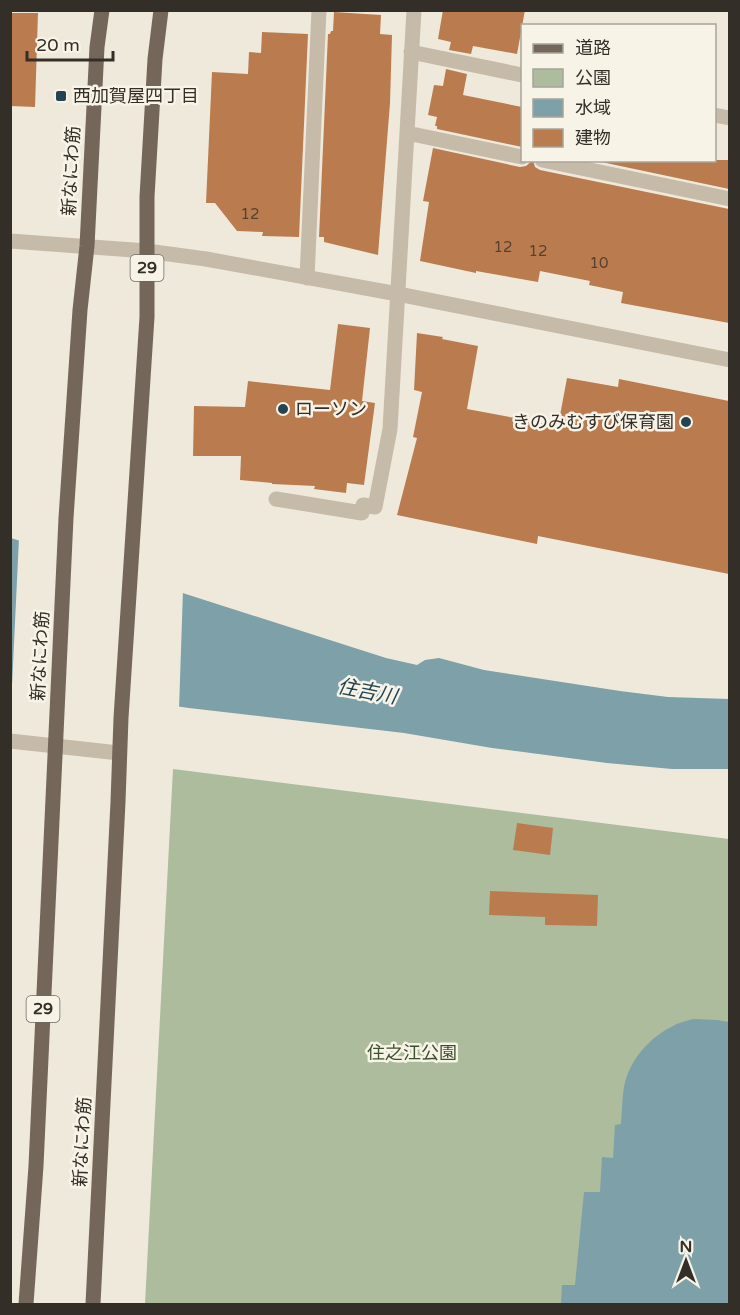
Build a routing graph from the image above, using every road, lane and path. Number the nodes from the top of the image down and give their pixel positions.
1 (102, 10) edge
2 (161, 10) edge
3 (319, 10) edge
4 (414, 10) edge
5 (411, 52) junction
6 (521, 75) edge
7 (407, 133) junction
8 (521, 156) edge
9 (552, 162) edge
10 (729, 199) edge
11 (10, 241) edge
12 (87, 246) junction
13 (147, 251) junction
14 (307, 278) junction
15 (398, 294) junction
16 (729, 360) edge
17 (276, 499) dead end
18 (10, 741) edge
19 (55, 746) junction
20 (119, 753) junction
21 (26, 1305) edge
22 (93, 1305) edge

1 - 12 main road, 新なにわ筋 / 29
2 - 13 main road, 新なにわ筋 / 29
3 - 14 street
4 - 5 street
5 - 6 street
5 - 7 street
7 - 8 street
7 - 15 street
9 - 10 street
11 - 12 street
12 - 13 street
12 - 19 main road, 新なにわ筋 / 29
13 - 14 street
13 - 20 main road, 新なにわ筋 / 29
14 - 15 street
15 - 16 street
15 - 17 street
18 - 19 street
19 - 20 street
19 - 21 main road, 新なにわ筋 / 29
20 - 22 main road, 新なにわ筋 / 29

